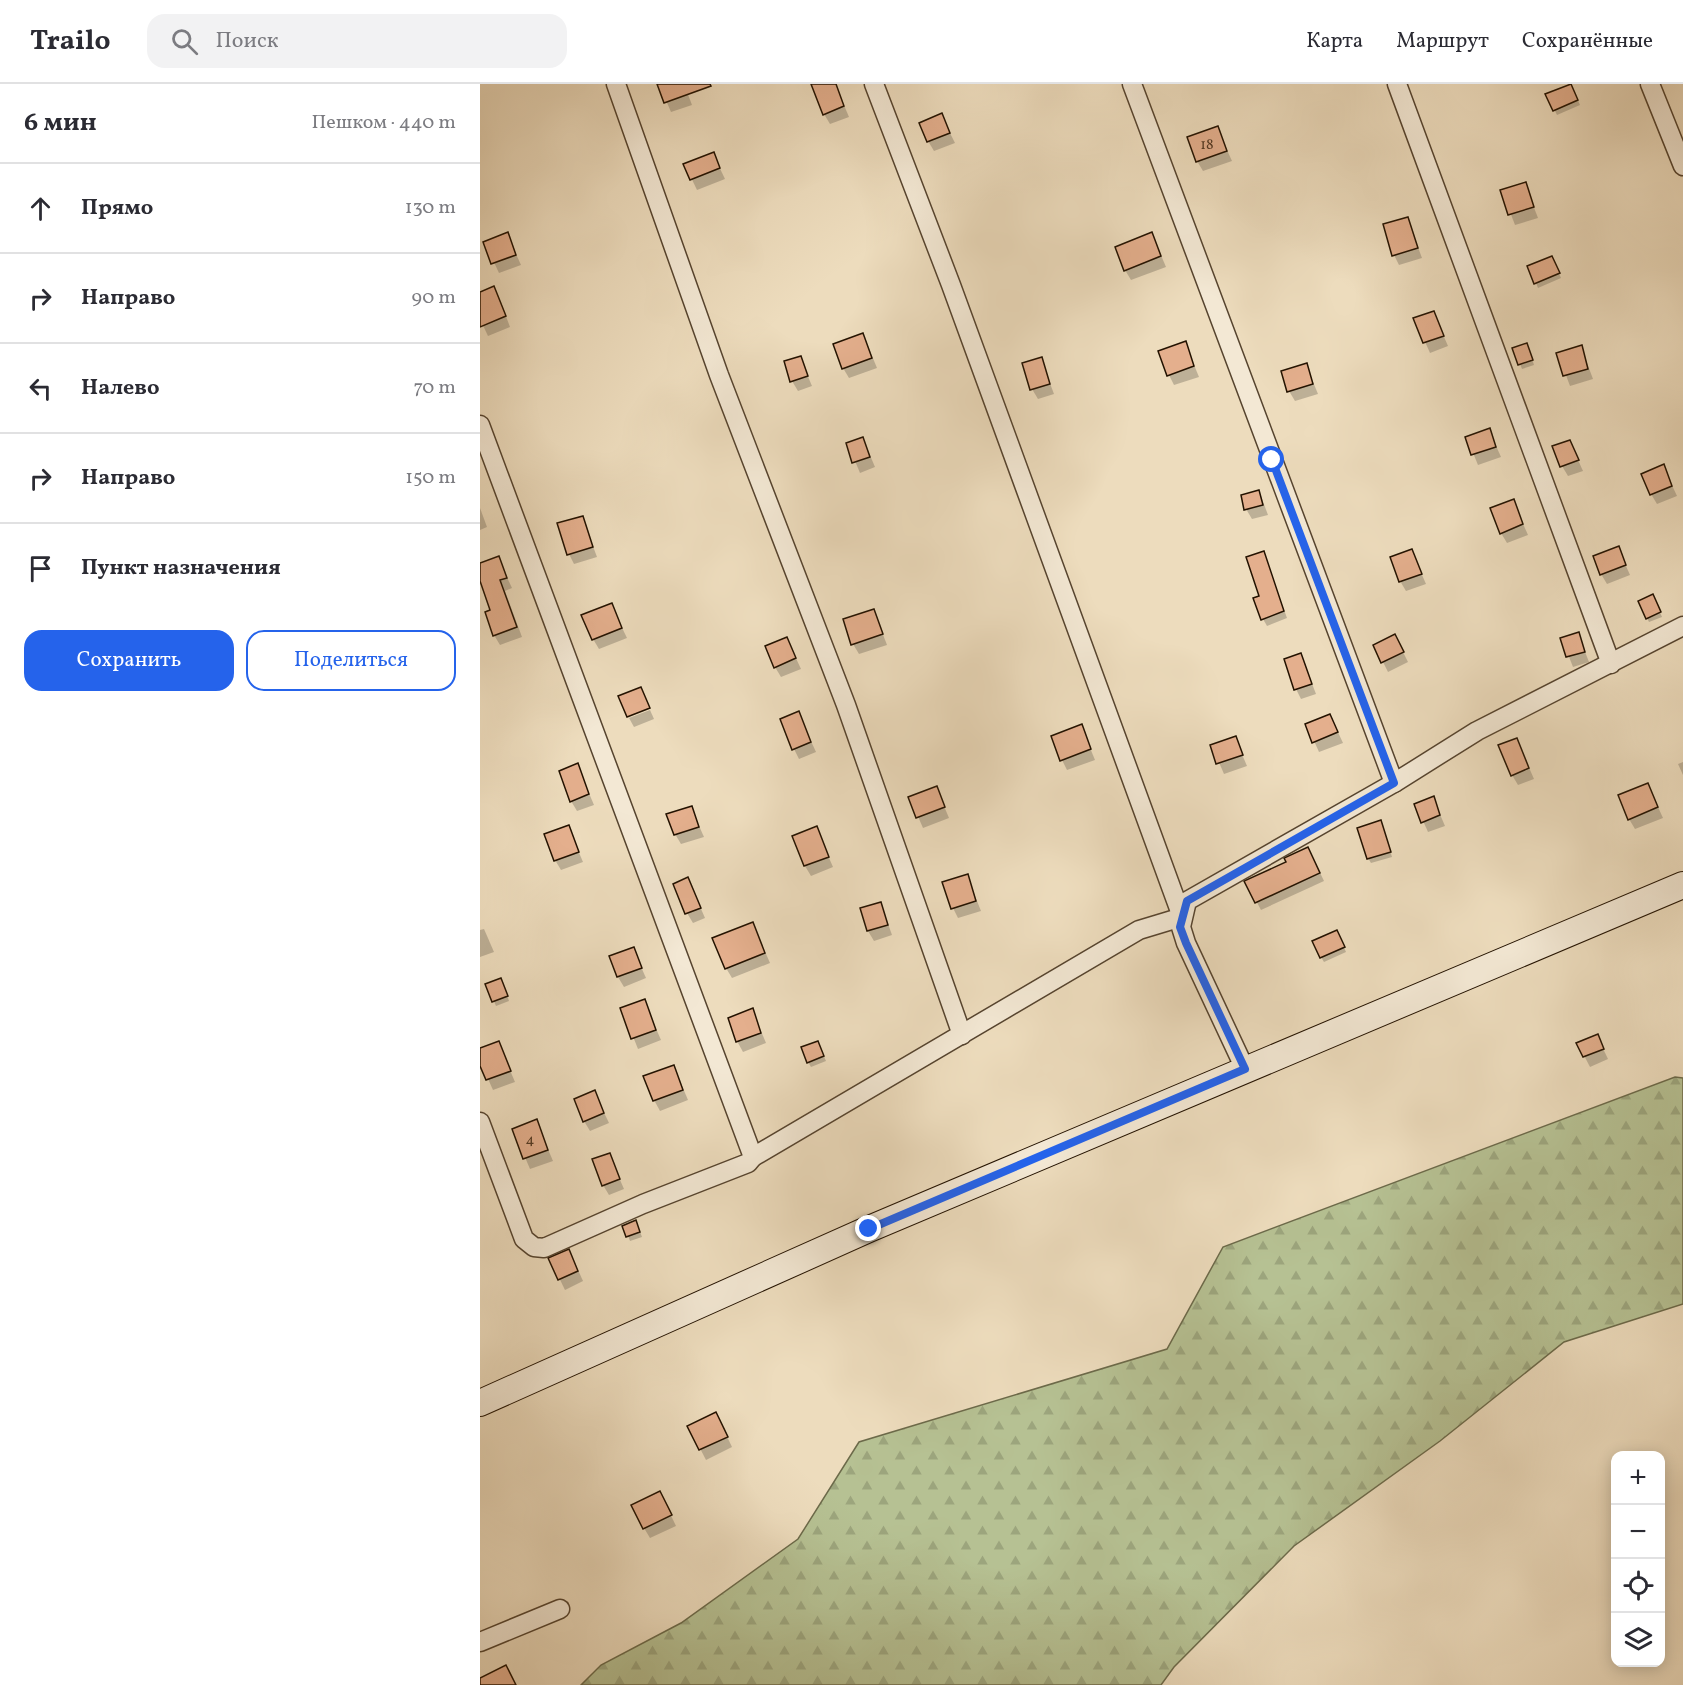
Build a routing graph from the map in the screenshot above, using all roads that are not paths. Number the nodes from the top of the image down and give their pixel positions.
1 (616, 84) edge
2 (874, 84) edge
3 (1132, 84) edge
4 (1397, 84) edge
5 (1650, 84) edge
6 (1683, 166) edge
7 (480, 425) edge
8 (1683, 626) edge
9 (1611, 664) junction
10 (1394, 783) junction
11 (1683, 885) edge
12 (1182, 917) junction
13 (962, 1035) junction
14 (1245, 1069) junction
15 (480, 1122) edge
16 (753, 1157) junction
17 (480, 1403) edge
18 (560, 1608) dead end
19 (480, 1642) edge

1 - 13 street
2 - 12 street
3 - 10 street
4 - 9 street
5 - 6 street
7 - 16 street
8 - 9 street
9 - 10 street
10 - 12 street
11 - 14 main road
12 - 13 street
12 - 14 street
13 - 16 street
14 - 17 main road
15 - 16 street
18 - 19 street

